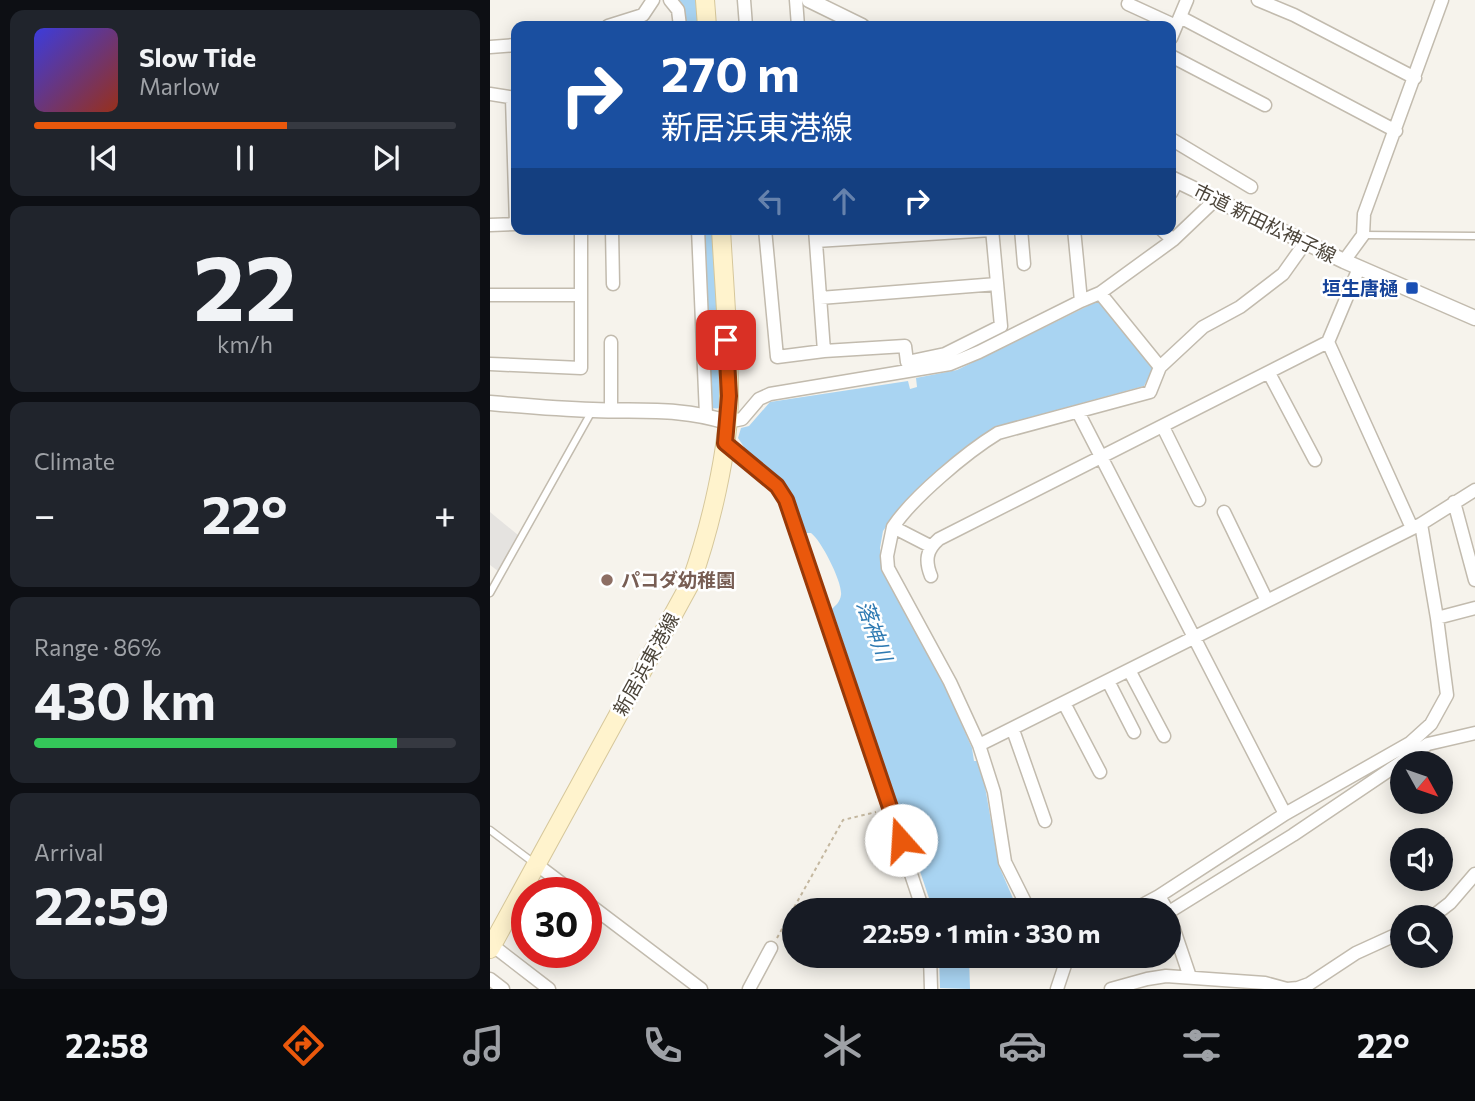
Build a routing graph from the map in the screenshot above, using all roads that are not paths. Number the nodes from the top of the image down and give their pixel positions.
1 (653, 0) edge
2 (670, 0) edge
3 (705, 0) edge
4 (744, 0) edge
5 (796, 0) edge
6 (809, 0) edge
7 (1187, 0) edge
8 (1258, 0) edge
9 (1442, 0) edge
10 (1128, 4) dead end
11 (623, 21) edge
12 (679, 21) edge
13 (707, 21) edge
14 (746, 21) edge
15 (798, 21) edge
16 (852, 21) edge
17 (1163, 21) edge
18 (1176, 27) edge
19 (511, 46) edge
20 (490, 47) edge
21 (1176, 60) edge
22 (1415, 78) junction
23 (490, 94) edge
24 (511, 98) edge
25 (1265, 105) dead end
26 (1396, 131) junction
27 (1176, 142) edge
28 (1176, 185) edge
29 (1251, 187) dead end
30 (1214, 201) junction
31 (511, 224) edge
32 (490, 225) edge
33 (581, 235) edge
34 (612, 235) edge
35 (698, 235) edge
36 (721, 235) edge
37 (766, 235) edge
38 (816, 235) edge
39 (992, 235) edge
40 (1022, 235) edge
41 (1075, 235) edge
42 (1168, 235) edge
43 (1363, 235) junction
44 (1475, 236) edge
45 (1173, 240) junction
46 (1305, 243) junction
47 (1344, 261) junction
48 (1024, 264) dead end
49 (1359, 268) junction
50 (612, 284) dead end
51 (997, 284) junction
52 (1100, 293) junction
53 (490, 295) edge
54 (581, 295) junction
55 (820, 298) junction
56 (1081, 301) junction
57 (1475, 318) edge
58 (611, 342) dead end
59 (1328, 342) junction
60 (824, 351) junction
61 (490, 364) edge
62 (1160, 367) junction
63 (1269, 373) junction
64 (490, 403) edge
65 (592, 410) junction
66 (611, 410) junction
67 (1078, 412) junction
68 (706, 415) junction
69 (727, 422) junction
70 (1163, 427) junction
71 (725, 443) junction
72 (1103, 458) junction
73 (1315, 460) dead end
74 (1475, 490) edge
75 (1199, 500) dead end
76 (1454, 502) junction
77 (1224, 512) dead end
78 (1417, 526) junction
79 (893, 527) junction
80 (930, 546) junction
81 (931, 576) dead end
82 (1475, 580) edge
83 (490, 593) edge
84 (1267, 600) junction
85 (1475, 608) edge
86 (1437, 618) junction
87 (1194, 637) junction
88 (1129, 670) junction
89 (1108, 681) junction
90 (1064, 703) junction
91 (1013, 730) junction
92 (1134, 732) dead end
93 (1475, 733) edge
94 (1164, 736) dead end
95 (979, 746) junction
96 (1100, 772) dead end
97 (1285, 814) junction
98 (1045, 821) dead end
99 (490, 830) edge
100 (536, 864) junction
101 (1475, 874) edge
102 (553, 877) edge
103 (1159, 896) joint
104 (919, 898) edge
105 (1023, 898) edge
106 (1155, 898) edge
107 (1181, 904) edge
108 (1447, 905) edge
109 (602, 914) edge
110 (1390, 937) edge
111 (491, 947) edge
112 (771, 948) road end
113 (1181, 950) edge
114 (930, 968) edge
115 (1064, 968) edge
116 (1190, 977) junction
117 (490, 979) edge
118 (503, 989) edge
119 (550, 989) edge
120 (701, 989) edge
121 (748, 989) edge
122 (931, 989) edge
123 (1055, 989) edge
124 (1111, 989) edge

1 - 11 street
2 - 12 street
3 - 13 main road
4 - 14 street
5 - 15 street
6 - 16 street
7 - 18 street
8 - 22 street
9 - 22 street
10 - 17 street
18 - 26 street
19 - 20 street
21 - 25 street
22 - 26 street
23 - 24 street
26 - 43 street
27 - 29 street
28 - 30 street, 市道 新田松神子線
30 - 45 street
30 - 46 street, 市道 新田松神子線
31 - 32 street
33 - 54 street
34 - 50 street
35 - 68 street
36 - 69 main road, 新居浜東港線
37 - 60 street
38 - 55 street
39 - 51 street
40 - 48 street
41 - 56 street
42 - 45 street
43 - 44 lane
43 - 47 street
45 - 52 street
46 - 47 street, 市道 新田松神子線
46 - 62 street
47 - 49 street, 市道 新田松神子線
49 - 57 street, 市道 新田松神子線
49 - 59 street
51 - 55 street
51 - 60 street
52 - 56 street
52 - 62 street
53 - 54 street
54 - 61 street
55 - 60 street
56 - 69 street
58 - 66 street
59 - 63 street
59 - 78 street
62 - 67 street
63 - 70 street
63 - 73 street
64 - 65 street
65 - 66 street
65 - 83 lane
66 - 68 street
67 - 72 street
67 - 79 street
68 - 69 street
69 - 71 main road, 新居浜東港線
70 - 72 street
70 - 75 street
71 - 100 main road, 新居浜東港線
71 - 104 street
72 - 80 street
72 - 87 street
74 - 76 street
76 - 78 street
76 - 82 street
77 - 84 street
78 - 84 street
78 - 86 street
79 - 80 street
79 - 95 street
80 - 81 street
84 - 87 street
85 - 86 street
86 - 97 street
87 - 88 street
87 - 97 street
88 - 89 street
88 - 94 street
89 - 90 street
89 - 92 street
90 - 91 street
90 - 96 street
91 - 95 street
91 - 98 street
93 - 107 street
95 - 105 street
97 - 103 street
99 - 100 lane
100 - 102 street
100 - 111 main road, 新居浜東港線
101 - 108 street
103 - 106 street
109 - 120 street
110 - 116 street
111 - 119 street
112 - 121 street
113 - 116 street
114 - 122 street
115 - 123 street
116 - 124 street
117 - 118 street

